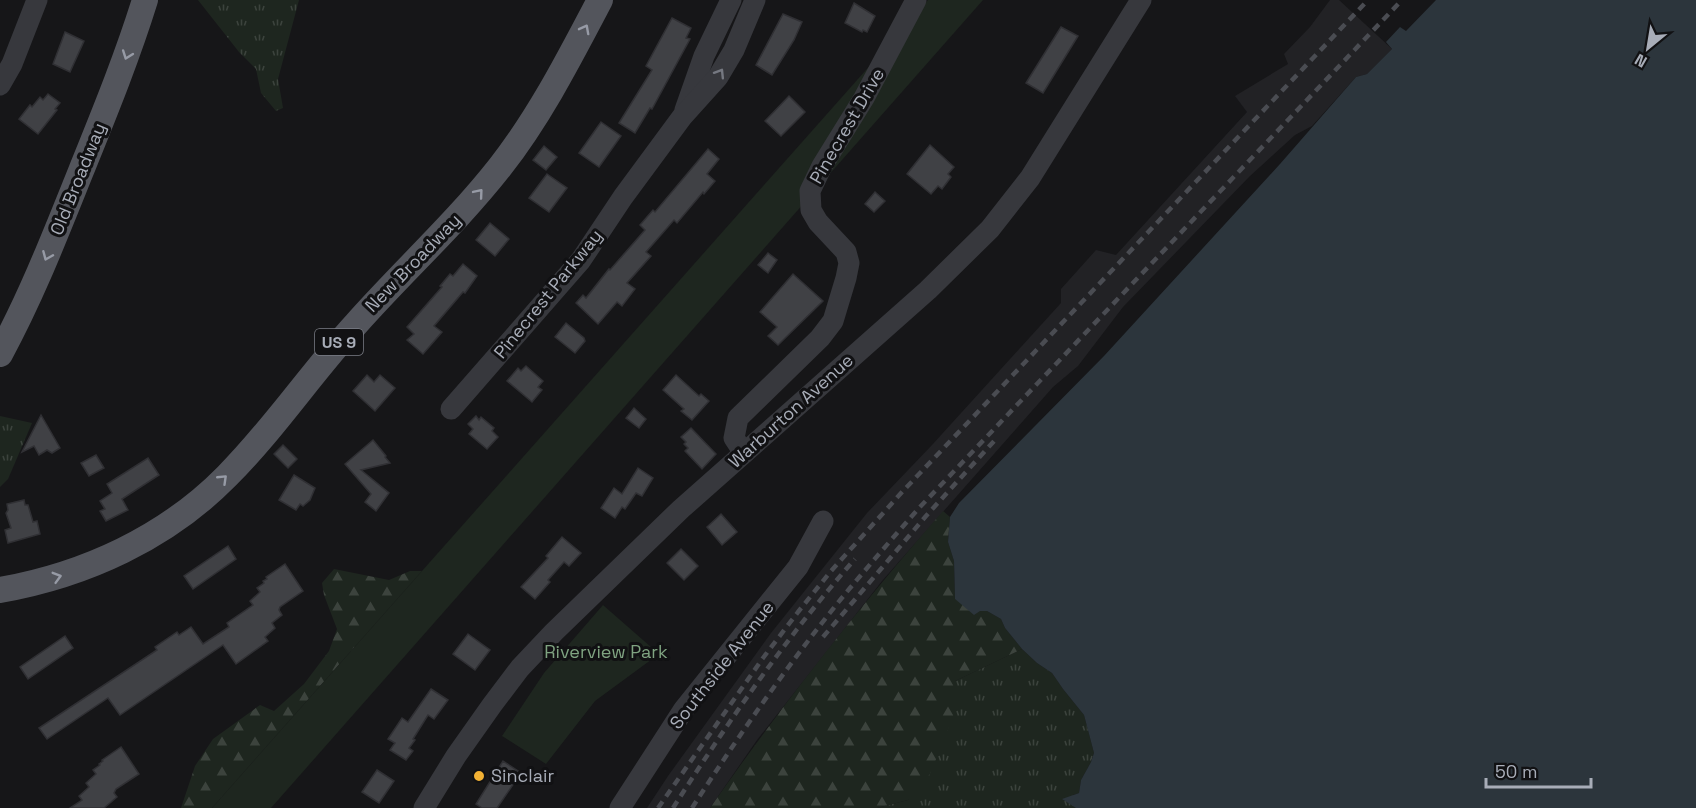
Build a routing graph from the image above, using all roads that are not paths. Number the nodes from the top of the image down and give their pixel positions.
1 (37, 0) edge
2 (145, 0) edge
3 (600, 0) edge
4 (731, 0) edge
5 (755, 0) edge
6 (916, 0) edge
7 (1141, 0) edge
8 (0, 85) edge
9 (682, 117) junction
10 (8, 319) edge
11 (0, 354) edge
12 (451, 409) dead end
13 (744, 453) junction
14 (823, 521) dead end
15 (0, 590) edge
16 (424, 808) edge
17 (620, 808) edge

1 - 8 street
2 -> 10 main road, Old Broadway
15 -> 3 main road, New Broadway / US 9
4 - 9 street, Pinecrest Parkway
9 -> 5 street, Pinecrest Parkway
6 - 13 street, Pinecrest Drive
7 - 13 street, Warburton Avenue
9 - 12 street, Pinecrest Parkway
10 - 11 main road, Old Broadway
13 - 16 street, Warburton Avenue
14 - 17 street, Southside Avenue

